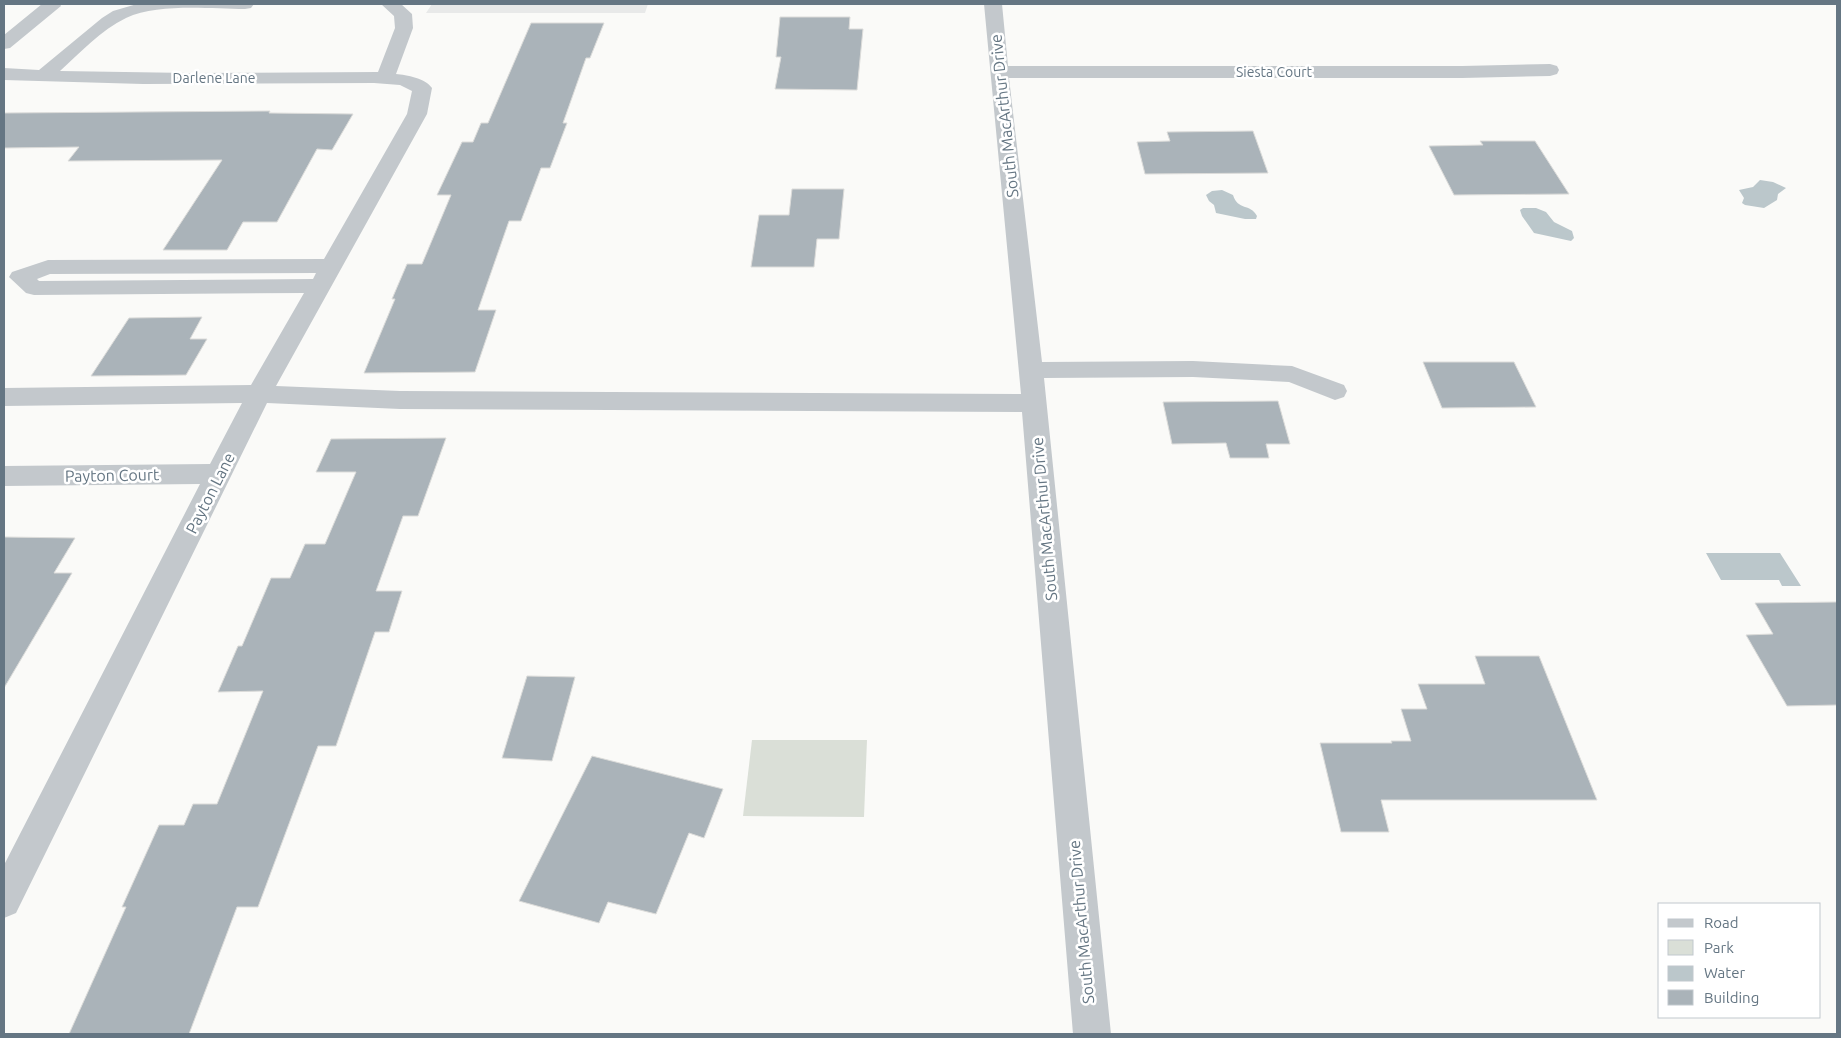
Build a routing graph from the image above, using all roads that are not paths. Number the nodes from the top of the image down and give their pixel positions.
1 (51, 4) edge
2 (245, 4) edge
3 (390, 4) edge
4 (993, 4) edge
5 (4, 44) edge
6 (1550, 70) dead end
7 (998, 72) junction
8 (4, 74) edge
9 (44, 76) junction
10 (385, 78) junction
11 (422, 88) joint
12 (326, 276) junction
13 (1031, 370) junction
14 (1335, 391) dead end
15 (259, 394) junction
16 (4, 397) edge
17 (1034, 403) junction
18 (220, 474) junction
19 (4, 476) edge
20 (4, 901) edge
21 (1092, 1034) edge

1 - 5 street
2 - 9 street
3 - 10 street
4 - 7 street, South MacArthur Drive
6 - 7 street, Siesta Court
7 - 13 street, South MacArthur Drive
8 - 9 street, Darlene Lane
9 - 10 street, Darlene Lane
10 - 11 street, Darlene Lane
11 - 12 street, Payton Lane
12 - 12 street
12 - 15 street, Payton Lane
13 - 14 street
13 - 17 street, South MacArthur Drive
15 - 16 street
15 - 17 street
15 - 18 street, Payton Lane
17 - 21 street, South MacArthur Drive
18 - 19 street, Payton Court
18 - 20 street, Payton Lane

